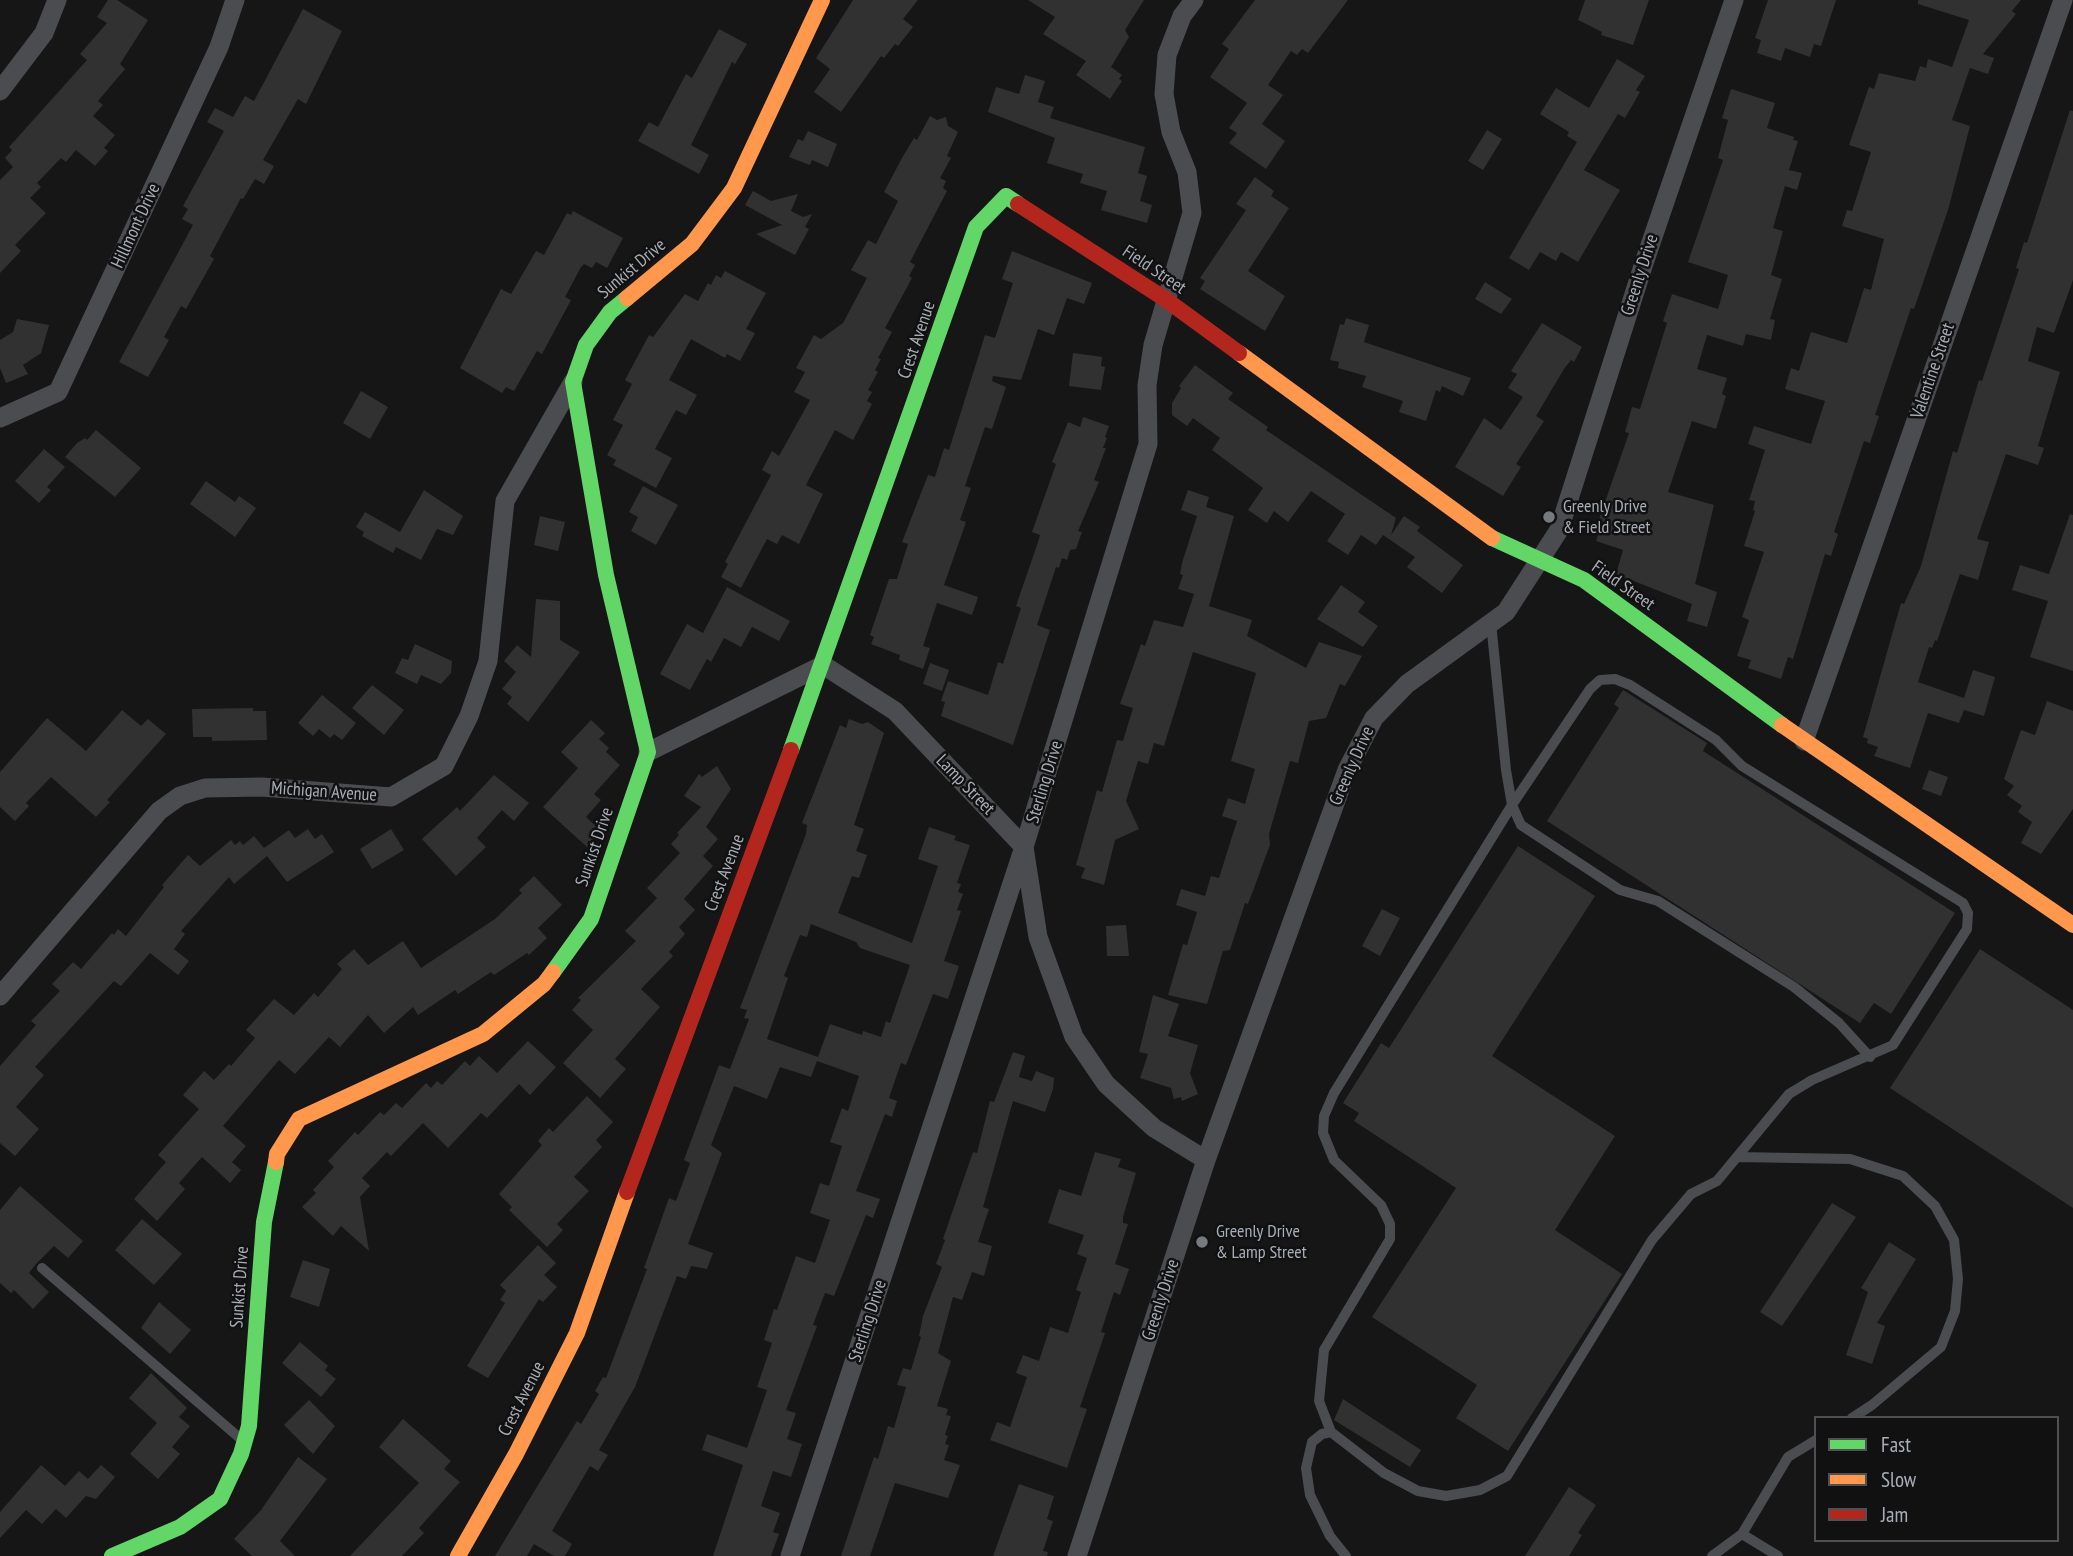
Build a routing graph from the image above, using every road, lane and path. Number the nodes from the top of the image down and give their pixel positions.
1 (57, 0) edge
2 (235, 0) edge
3 (822, 0) edge
4 (1194, 0) edge
5 (1734, 0) edge
6 (2063, 0) edge
7 (0, 90) edge
8 (1006, 196) joint
9 (1165, 299) junction
10 (573, 382) junction
11 (0, 418) edge
12 (1542, 561) junction
13 (1491, 622) junction
14 (823, 665) junction
15 (1804, 741) junction
16 (648, 752) junction
17 (1511, 805) junction
18 (1024, 847) junction
19 (2073, 925) edge
20 (0, 996) edge
21 (1870, 1057) junction
22 (1738, 1157) junction
23 (1206, 1160) junction
24 (42, 1268) dead end
25 (1855, 1416) edge
26 (1331, 1432) junction
27 (1814, 1441) edge
28 (244, 1443) junction
29 (1742, 1534) junction
30 (112, 1556) edge
31 (458, 1556) edge
32 (790, 1556) edge
33 (1077, 1556) edge
34 (1346, 1556) edge
35 (1712, 1556) edge
36 (1778, 1556) edge

1 - 7 street
2 - 11 street, Hillmont Drive
3 - 10 street, Sunkist Drive
4 - 9 street, Sterling Drive
5 - 12 street, Greenly Drive
6 - 15 street, Valentine Street
8 - 9 street, Field Street
8 - 14 street, Crest Avenue
9 - 12 street, Field Street
9 - 18 street, Sterling Drive
10 - 16 street, Sunkist Drive
10 - 20 street, Michigan Avenue
12 - 13 street, Greenly Drive
12 - 15 street, Field Street
13 - 17 lane
13 - 23 street, Greenly Drive
14 - 16 street
14 - 18 street, Lamp Street
14 - 31 street, Crest Avenue
15 - 19 street, Field Street
16 - 28 street, Sunkist Drive
17 - 21 lane
17 - 21 lane
17 - 26 lane
18 - 23 street
18 - 32 street, Sterling Drive
21 - 22 lane
22 - 25 lane
22 - 26 lane
23 - 33 street, Greenly Drive
24 - 28 lane
26 - 34 lane
27 - 29 lane
28 - 30 street, Sunkist Drive
29 - 35 lane
29 - 36 lane

